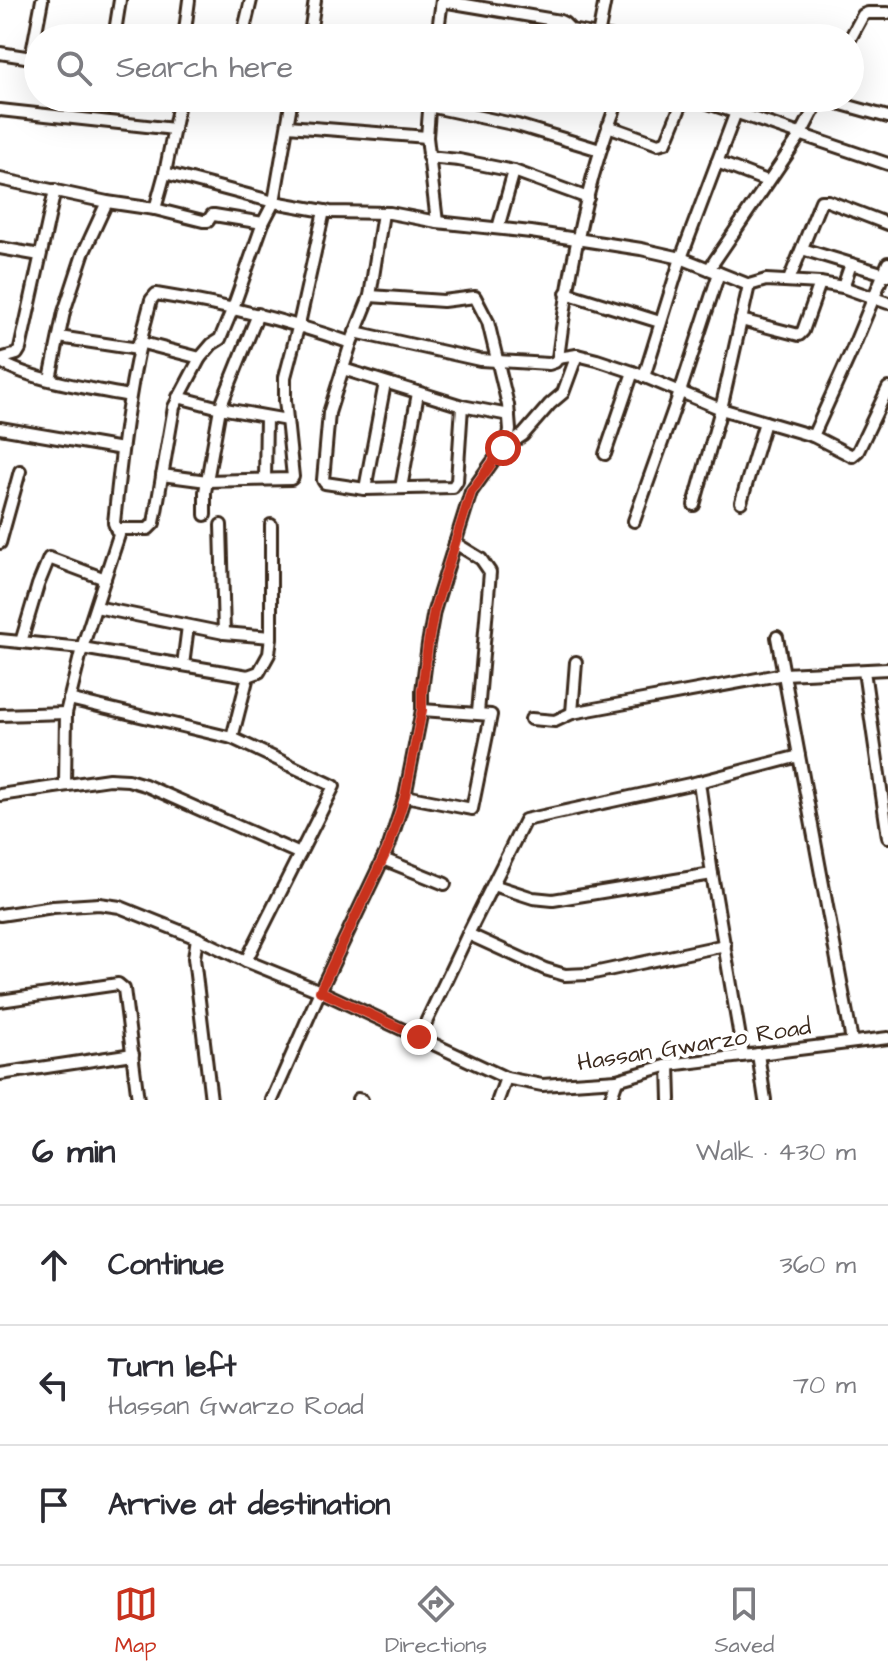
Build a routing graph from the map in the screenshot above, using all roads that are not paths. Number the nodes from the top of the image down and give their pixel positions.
1 (42, 0) edge
2 (120, 0) edge
3 (189, 0) edge
4 (251, 0) edge
5 (315, 0) edge
6 (442, 0) edge
7 (605, 0) edge
8 (888, 13) edge
9 (39, 24) edge
10 (116, 24) edge
11 (186, 24) edge
12 (245, 24) edge
13 (311, 24) edge
14 (439, 24) edge
15 (565, 24) edge
16 (600, 24) edge
17 (858, 24) edge
18 (0, 53) edge
19 (24, 56) edge
20 (0, 110) edge
21 (864, 110) edge
22 (177, 112) edge
23 (290, 112) edge
24 (428, 112) edge
25 (467, 112) edge
26 (614, 112) edge
27 (678, 112) edge
28 (736, 112) edge
29 (813, 112) edge
30 (739, 113) junction
31 (888, 117) edge
32 (288, 126) junction
33 (608, 126) junction
34 (174, 129) junction
35 (801, 134) junction
36 (427, 137) junction
37 (600, 150) junction
38 (428, 157) junction
39 (717, 162) junction
40 (888, 164) edge
41 (514, 171) junction
42 (165, 173) junction
43 (0, 179) edge
44 (767, 181) junction
45 (55, 190) junction
46 (588, 198) junction
47 (107, 202) junction
48 (274, 202) junction
49 (155, 209) junction
50 (324, 211) junction
51 (383, 213) junction
52 (437, 222) junction
53 (263, 223) junction
54 (888, 224) edge
55 (498, 228) junction
56 (578, 239) junction
57 (0, 248) edge
58 (802, 249) junction
59 (40, 255) junction
60 (681, 258) junction
61 (888, 263) edge
62 (851, 264) junction
63 (714, 271) junction
64 (886, 275) edge
65 (789, 280) junction
66 (820, 283) junction
67 (749, 285) junction
68 (843, 287) junction
69 (566, 293) junction
70 (370, 296) junction
71 (873, 299) junction
72 (888, 303) edge
73 (233, 308) junction
74 (258, 314) junction
75 (741, 320) junction
76 (660, 322) junction
77 (299, 324) junction
78 (59, 337) junction
79 (353, 338) junction
80 (138, 345) junction
81 (577, 355) junction
82 (200, 358) junction
83 (558, 358) junction
84 (0, 360) edge
85 (497, 362) junction
86 (343, 369) junction
87 (633, 372) junction
88 (644, 377) junction
89 (50, 379) junction
90 (385, 383) junction
91 (888, 388) edge
92 (680, 392) junction
93 (418, 393) junction
94 (129, 396) junction
95 (178, 397) junction
96 (462, 406) junction
97 (220, 408) junction
98 (721, 409) junction
99 (509, 415) junction
100 (266, 417) junction
101 (287, 420) junction
102 (765, 422) junction
103 (0, 428) edge
104 (813, 436) junction
105 (508, 440) junction
106 (122, 449) junction
107 (605, 454) dead end
108 (20, 471) dead end
109 (162, 475) junction
110 (265, 479) junction
111 (207, 481) junction
112 (401, 488) junction
113 (365, 489) junction
114 (741, 502) dead end
115 (694, 505) dead end
116 (205, 515) dead end
117 (634, 521) dead end
118 (221, 525) dead end
119 (271, 525) dead end
120 (117, 532) junction
121 (0, 543) edge
122 (455, 543) junction
123 (105, 579) junction
124 (96, 607) junction
125 (188, 626) junction
126 (224, 633) junction
127 (271, 637) junction
128 (777, 637) dead end
129 (0, 640) edge
130 (21, 642) junction
131 (82, 648) junction
132 (576, 662) dead end
133 (183, 665) junction
134 (888, 669) edge
135 (864, 671) junction
136 (784, 674) junction
137 (248, 676) junction
138 (69, 699) junction
139 (422, 710) junction
140 (66, 713) junction
141 (478, 713) junction
142 (572, 713) junction
143 (0, 715) edge
144 (531, 719) dead end
145 (232, 738) junction
146 (799, 756) junction
147 (699, 782) junction
148 (65, 785) junction
149 (0, 795) edge
150 (405, 796) junction
151 (888, 837) edge
152 (300, 854) junction
153 (383, 859) junction
154 (712, 874) junction
155 (445, 884) dead end
156 (493, 885) junction
157 (0, 915) edge
158 (468, 934) junction
159 (197, 938) junction
160 (725, 945) junction
161 (246, 961) junction
162 (320, 991) junction
163 (0, 1001) edge
164 (419, 1037) junction
165 (888, 1038) edge
166 (852, 1041) junction
167 (133, 1054) junction
168 (758, 1054) junction
169 (743, 1055) junction
170 (669, 1065) junction
171 (0, 1074) edge
172 (506, 1078) junction
173 (617, 1080) junction
174 (138, 1100) edge
175 (211, 1100) edge
176 (272, 1100) edge
177 (498, 1100) edge
178 (610, 1100) edge
179 (670, 1100) edge
180 (765, 1100) edge

1 - 9 street
2 - 10 street
3 - 11 street
4 - 12 street
5 - 13 street
6 - 14 street
6 - 15 street
7 - 16 street
8 - 17 street
18 - 19 street
20 - 34 street
21 - 31 street
22 - 34 street
23 - 32 street
24 - 36 street
25 - 37 street
26 - 33 street
27 - 33 street
28 - 30 street
29 - 35 street
30 - 35 street
30 - 39 street
32 - 36 street
32 - 48 street
33 - 37 street
34 - 42 street
35 - 40 street
35 - 44 street
36 - 38 street
37 - 46 street
38 - 41 street
38 - 52 street
39 - 44 street
39 - 60 street
41 - 46 street
41 - 55 street
42 - 48 street
42 - 49 street
43 - 45 street
44 - 63 street
45 - 47 street
45 - 59 street
46 - 56 street
47 - 49 street
47 - 78 street
48 - 50 street
48 - 53 street
49 - 53 street
50 - 51 street
50 - 77 street
51 - 52 street
51 - 70 street
52 - 55 street
53 - 73 street
54 - 58 street
55 - 56 street
56 - 60 street
56 - 69 street
57 - 59 street
58 - 62 street
58 - 65 street
59 - 84 street
60 - 63 street
60 - 76 street
61 - 64 street
62 - 64 street
62 - 68 street
63 - 67 street
63 - 92 street
64 - 71 street
65 - 66 street
65 - 67 street
66 - 68 street
66 - 75 street
67 - 75 street
68 - 71 street
69 - 76 street
69 - 83 street
70 - 79 street
70 - 85 street
71 - 72 street
71 - 104 street
73 - 74 street
73 - 80 street
73 - 82 street
74 - 77 street
74 - 97 street
75 - 98 street
76 - 88 street
77 - 79 street
77 - 101 street
78 - 80 street
78 - 89 street
79 - 85 street
79 - 86 street
80 - 82 street
80 - 94 street
81 - 83 street
81 - 87 street
81 - 105 street
82 - 95 street
83 - 85 street
84 - 89 street
85 - 99 street
86 - 90 street
86 - 113 street
87 - 88 street
87 - 107 street
88 - 92 street
89 - 94 street
90 - 93 street
90 - 113 street
91 - 104 street
92 - 98 street
92 - 117 street
93 - 96 street
93 - 112 street
94 - 106 street
95 - 97 street
95 - 109 street
96 - 99 street
96 - 112 street
97 - 100 street
97 - 111 street
98 - 102 street
98 - 115 street
99 - 105 street
100 - 101 street
100 - 110 street
101 - 110 street
102 - 104 street
102 - 114 street
103 - 106 street
105 - 122 street
106 - 120 street
108 - 121 street
109 - 111 street
109 - 120 street
110 - 111 street
111 - 116 street
112 - 113 street
118 - 126 street
119 - 127 street
120 - 123 street
122 - 139 street
122 - 141 street
123 - 124 street
123 - 130 street
124 - 125 street
124 - 131 street
125 - 126 street
125 - 133 street
126 - 127 street
127 - 137 street
128 - 136 street
129 - 130 street
130 - 131 street
131 - 133 street
131 - 138 street
132 - 142 street
133 - 137 street
134 - 135 street
135 - 136 street
135 - 151 street
136 - 142 street
136 - 146 street
137 - 145 street
138 - 140 street
138 - 145 street
139 - 141 street
139 - 150 street
140 - 143 street
140 - 148 street
141 - 150 street
142 - 144 street
145 - 152 street
146 - 147 street
146 - 166 street
147 - 154 street
147 - 156 street
148 - 149 street
148 - 152 street
150 - 153 street
152 - 161 street
153 - 155 street
153 - 162 street
154 - 156 street
154 - 160 street
156 - 158 street
157 - 159 street, Hassan Gwarzo Road
158 - 160 street
158 - 164 street
159 - 161 street, Hassan Gwarzo Road
159 - 175 street
160 - 169 street
161 - 162 street, Hassan Gwarzo Road
162 - 164 street, Hassan Gwarzo Road
162 - 176 street
163 - 167 street
164 - 172 street, Hassan Gwarzo Road
165 - 166 street, Hassan Gwarzo Road
166 - 168 street, Hassan Gwarzo Road
167 - 171 street
167 - 174 street
168 - 169 street, Hassan Gwarzo Road
168 - 180 street
169 - 170 street, Hassan Gwarzo Road
170 - 173 street, Hassan Gwarzo Road
170 - 179 street
172 - 173 street, Hassan Gwarzo Road
172 - 177 street
173 - 178 street

